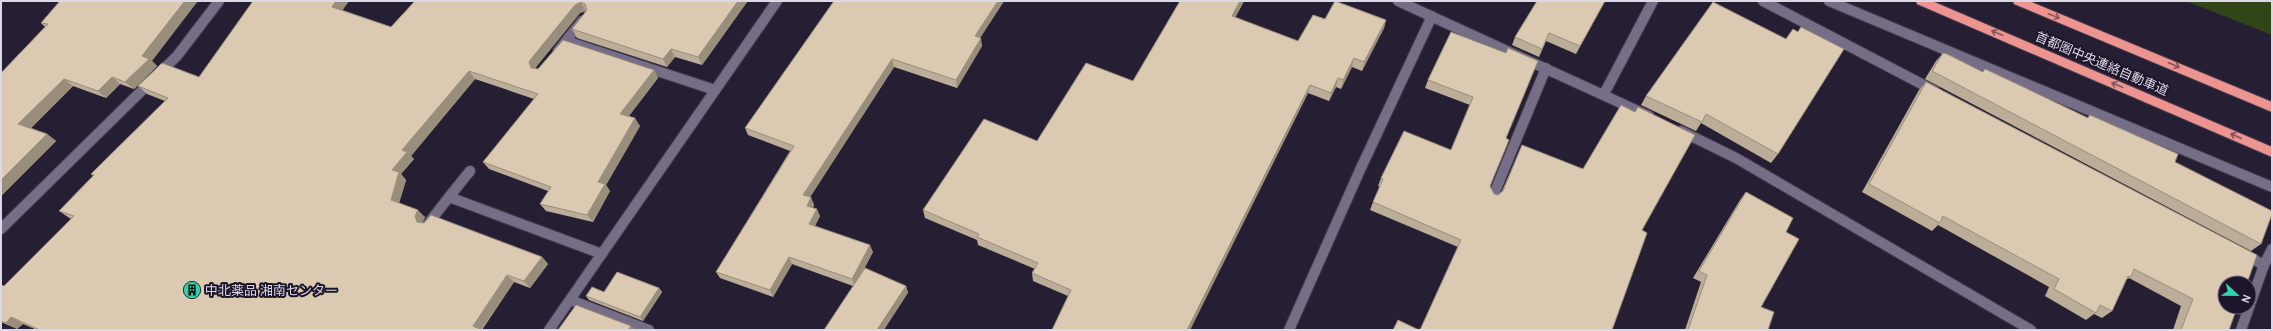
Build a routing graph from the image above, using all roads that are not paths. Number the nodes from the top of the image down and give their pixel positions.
1 (219, 1) edge
2 (777, 1) edge
3 (1398, 1) edge
4 (1653, 1) edge
5 (1762, 1) edge
6 (1829, 1) edge
7 (1922, 1) edge
8 (2018, 1) edge
9 (1432, 16) junction
10 (585, 17) edge
11 (566, 41) junction
12 (551, 59) edge
13 (1546, 68) junction
14 (715, 90) junction
15 (1604, 94) junction
16 (1944, 96) edge
17 (2272, 107) edge
18 (1660, 121) edge
19 (1674, 128) edge
20 (2272, 152) edge
21 (470, 171) dead end
22 (2272, 187) edge
23 (1494, 196) edge
24 (449, 197) junction
25 (428, 224) edge
26 (1, 230) edge
27 (2272, 249) edge
28 (2236, 250) edge
29 (602, 254) junction
30 (2264, 265) junction
31 (570, 300) junction
32 (549, 330) edge
33 (649, 330) edge
34 (1289, 330) edge
35 (2031, 330) edge
36 (2241, 330) edge

1 - 26 street
2 - 14 street
3 - 9 street
4 - 15 street
5 - 16 street
6 - 22 street
20 -> 7 highway, 首都圏中央連絡自動車道
8 -> 17 highway, 首都圏中央連絡自動車道
9 - 13 street
9 - 34 street
10 - 11 street
11 - 12 street
11 - 14 street
13 - 15 street
13 - 23 street
14 - 29 street
15 - 18 street
19 - 35 street
21 - 24 street
24 - 25 street
24 - 29 street
27 - 30 street
28 - 30 street
29 - 31 street
30 - 36 street
31 - 32 street
31 - 33 street

